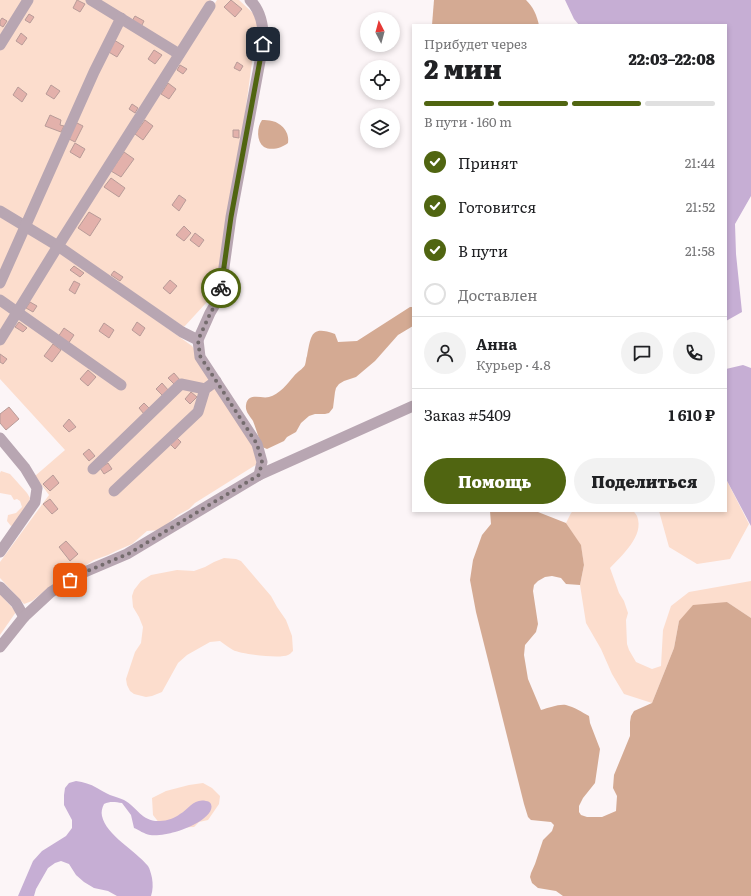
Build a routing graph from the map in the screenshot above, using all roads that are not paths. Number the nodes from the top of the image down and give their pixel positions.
1 (28, 0) edge
2 (91, 0) edge
3 (250, 0) edge
4 (210, 6) dead end
5 (121, 18) junction
6 (0, 45) edge
7 (179, 54) junction
8 (0, 211) edge
9 (26, 226) junction
10 (58, 246) junction
11 (0, 283) edge
12 (0, 300) edge
13 (17, 312) junction
14 (0, 340) edge
15 (198, 340) junction
16 (216, 381) junction
17 (121, 385) dead end
18 (205, 389) junction
19 (412, 406) edge
20 (0, 438) edge
21 (93, 469) dead end
22 (259, 475) junction
23 (114, 490) dead end
24 (0, 552) edge
25 (0, 587) edge
26 (24, 617) junction
27 (0, 647) edge

1 - 6 street
2 - 5 street
3 - 15 street
4 - 7 street
5 - 7 street
5 - 9 street
7 - 10 street
8 - 9 street
9 - 10 street
9 - 11 street
10 - 13 street
10 - 15 street
12 - 13 street
13 - 14 street
13 - 17 street
15 - 16 street
16 - 18 street
16 - 22 street
18 - 21 street
18 - 23 street
19 - 22 street
20 - 24 street
22 - 26 street
25 - 26 street
26 - 27 street

